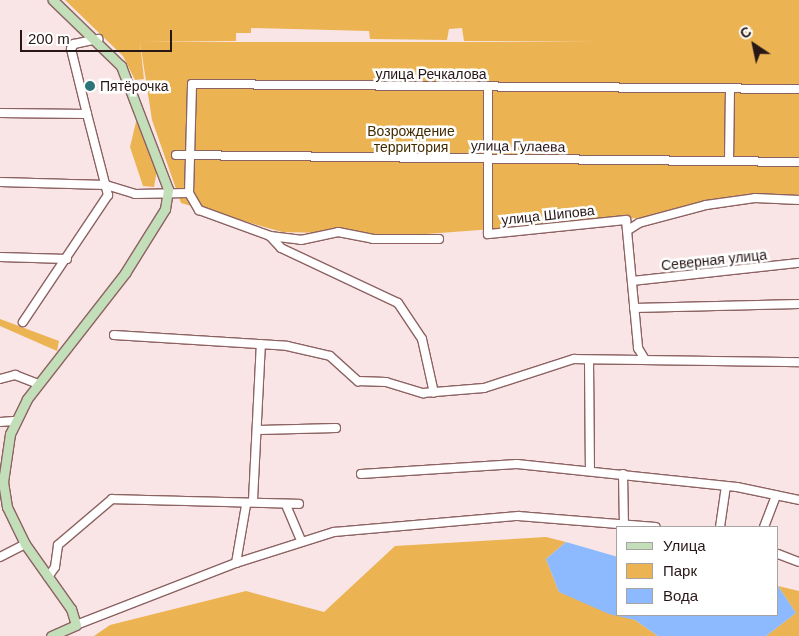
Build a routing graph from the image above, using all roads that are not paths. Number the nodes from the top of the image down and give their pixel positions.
1 (52, 0) edge
2 (98, 39) junction
3 (488, 86) junction
4 (730, 88) junction
5 (799, 90) edge
6 (0, 113) edge
7 (87, 114) junction
8 (176, 155) dead end
9 (192, 155) junction
10 (487, 158) junction
11 (729, 161) junction
12 (799, 162) edge
13 (0, 182) edge
14 (106, 185) junction
15 (168, 193) junction
16 (189, 193) junction
17 (799, 200) edge
18 (628, 230) junction
19 (270, 236) junction
20 (439, 239) dead end
21 (0, 256) edge
22 (67, 259) junction
23 (799, 263) edge
24 (632, 281) junction
25 (799, 304) edge
26 (634, 308) junction
27 (23, 322) dead end
28 (114, 335) dead end
29 (261, 344) junction
30 (644, 358) junction
31 (589, 360) junction
32 (799, 362) edge
33 (0, 379) edge
34 (38, 384) junction
35 (434, 393) junction
36 (14, 421) junction
37 (0, 422) edge
38 (336, 428) dead end
39 (259, 430) junction
40 (590, 471) junction
41 (361, 474) dead end
42 (622, 474) junction
43 (726, 486) junction
44 (776, 495) junction
45 (2, 500) edge
46 (253, 500) junction
47 (799, 500) edge
48 (286, 504) junction
49 (300, 504) dead end
50 (246, 505) junction
51 (624, 524) junction
52 (645, 526) edge
53 (720, 526) edge
54 (764, 526) edge
55 (301, 541) junction
56 (25, 544) junction
57 (779, 554) edge
58 (0, 557) edge
59 (799, 562) edge
60 (236, 563) junction
61 (48, 576) junction
62 (76, 625) junction
63 (51, 636) edge

1 - 2 main road
2 - 7 street
2 - 15 main road
3 - 4 street, улица Речкалова
3 - 9 street, улица Речкалова
3 - 10 street, улица Шипова
4 - 5 street, улица Речкалова
4 - 11 street
6 - 7 street
7 - 14 street
8 - 9 street, улица Гулаева
9 - 10 street, улица Гулаева
9 - 16 street, улица Речкалова
10 - 11 street, улица Гулаева
10 - 18 street, улица Шипова
11 - 12 street, улица Гулаева
13 - 14 street
14 - 15 street
14 - 22 street
15 - 16 street
15 - 34 main road
16 - 19 street
17 - 18 street
18 - 24 street
19 - 20 street
19 - 35 street
21 - 22 street
22 - 27 street
23 - 24 street, Северная улица
24 - 26 street
25 - 26 street
26 - 30 street
28 - 29 street
29 - 35 street
29 - 39 street
30 - 31 street
30 - 32 street
31 - 35 street
31 - 40 street
33 - 34 street
34 - 36 main road
36 - 37 street
36 - 45 main road
38 - 39 street
39 - 46 street
40 - 41 street
40 - 42 street
42 - 43 street
42 - 51 street
43 - 44 street
43 - 53 street
44 - 47 street
44 - 54 street
45 - 56 main road
46 - 48 street
46 - 50 street
48 - 49 street
48 - 55 street
50 - 60 street
50 - 61 street
51 - 52 street
51 - 55 street
55 - 60 street
56 - 58 street
56 - 61 main road
57 - 59 street
60 - 62 street
61 - 62 main road
62 - 63 main road

